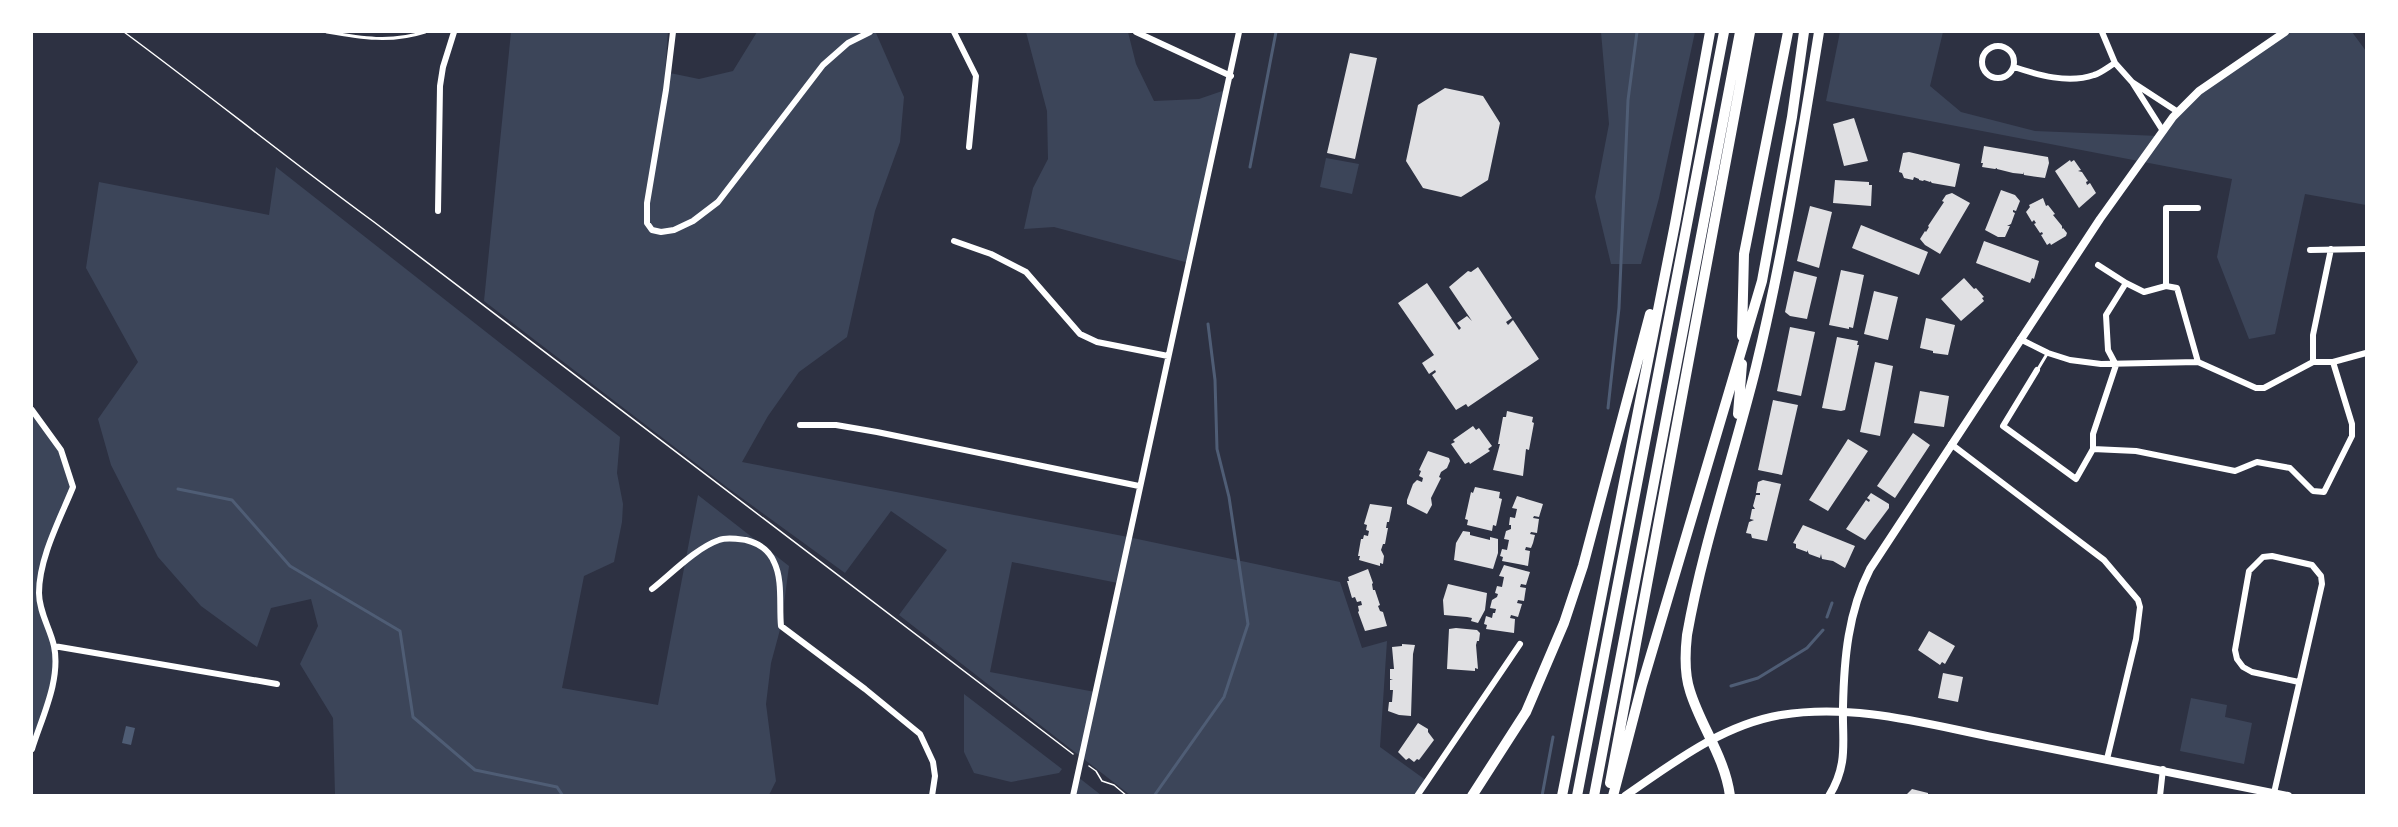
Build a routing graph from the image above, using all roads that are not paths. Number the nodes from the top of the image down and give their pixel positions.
1 (327, 32) edge
2 (425, 32) edge
3 (454, 32) edge
4 (673, 32) edge
5 (870, 32) edge
6 (954, 32) edge
7 (1136, 32) edge
8 (1239, 32) edge
9 (1710, 32) edge
10 (1724, 32) edge
11 (1740, 32) edge
12 (1750, 32) edge
13 (1788, 32) edge
14 (1804, 32) edge
15 (1819, 32) edge
16 (2102, 32) edge
17 (2285, 32) edge
18 (2115, 63) junction
19 (2014, 67) junction
20 (1231, 75) junction
21 (2132, 82) junction
22 (2178, 112) junction
23 (2163, 131) junction
24 (969, 147) dead end
25 (2198, 208) dead end
26 (438, 212) dead end
27 (1675, 224) junction
28 (954, 241) dead end
29 (2331, 249) junction
30 (2367, 249) edge
31 (2310, 250) dead end
32 (2098, 265) dead end
33 (2126, 283) junction
34 (2166, 286) junction
35 (2020, 339) junction
36 (2048, 353) junction
37 (2367, 353) edge
38 (1168, 356) junction
39 (2198, 362) junction
40 (2313, 362) junction
41 (2333, 362) junction
42 (2116, 365) junction
43 (2037, 370) joint
44 (32, 410) edge
45 (800, 425) dead end
46 (1951, 444) junction
47 (1733, 447) junction
48 (2093, 449) junction
49 (1139, 486) junction
50 (652, 589) dead end
51 (1520, 644) dead end
52 (54, 646) junction
53 (2300, 682) junction
54 (277, 684) dead end
55 (1843, 710) junction
56 (1712, 739) junction
57 (32, 749) edge
58 (2107, 759) junction
59 (2163, 769) junction
60 (2274, 793) junction
61 (932, 795) edge
62 (1073, 795) edge
63 (1417, 795) edge
64 (1472, 795) edge
65 (1562, 795) edge
66 (1577, 795) edge
67 (1594, 795) edge
68 (1608, 795) edge
69 (1613, 795) edge
70 (1625, 795) edge
71 (1730, 795) edge
72 (1829, 795) edge
73 (2160, 795) edge
74 (2288, 795) edge

1 - 2 lane
3 - 26 street
4 - 5 street
6 - 24 street
7 - 20 street
8 - 20 street
9 - 27 highway
10 - 66 highway
11 - 67 highway
12 - 68 highway
13 - 47 highway
14 - 69 highway
15 - 47 highway
16 - 18 street
17 - 22 street
18 - 19 street
18 - 21 street
19 - 19 street
20 - 38 street
21 - 22 street
21 - 23 street
22 - 23 street
23 - 35 street
25 - 34 street
27 - 64 highway
27 - 65 highway
28 - 38 street
29 - 30 street
29 - 31 street
29 - 40 street
32 - 33 street
33 - 34 street
33 - 42 street
34 - 39 street
35 - 36 street
35 - 46 street
36 - 42 street
36 - 43 lane
37 - 41 street
38 - 49 street
39 - 40 street
39 - 42 street
40 - 41 street
41 - 48 street
42 - 48 street
43 - 48 street
44 - 52 street
45 - 49 street
46 - 55 street
46 - 58 street
47 - 56 highway
49 - 62 street
50 - 61 street
51 - 63 street
52 - 54 street
52 - 57 street
53 - 53 street
53 - 60 street
55 - 56 main road
55 - 58 main road
55 - 72 street
56 - 70 main road
56 - 71 highway
58 - 59 main road
59 - 60 main road
59 - 73 street
60 - 74 main road

